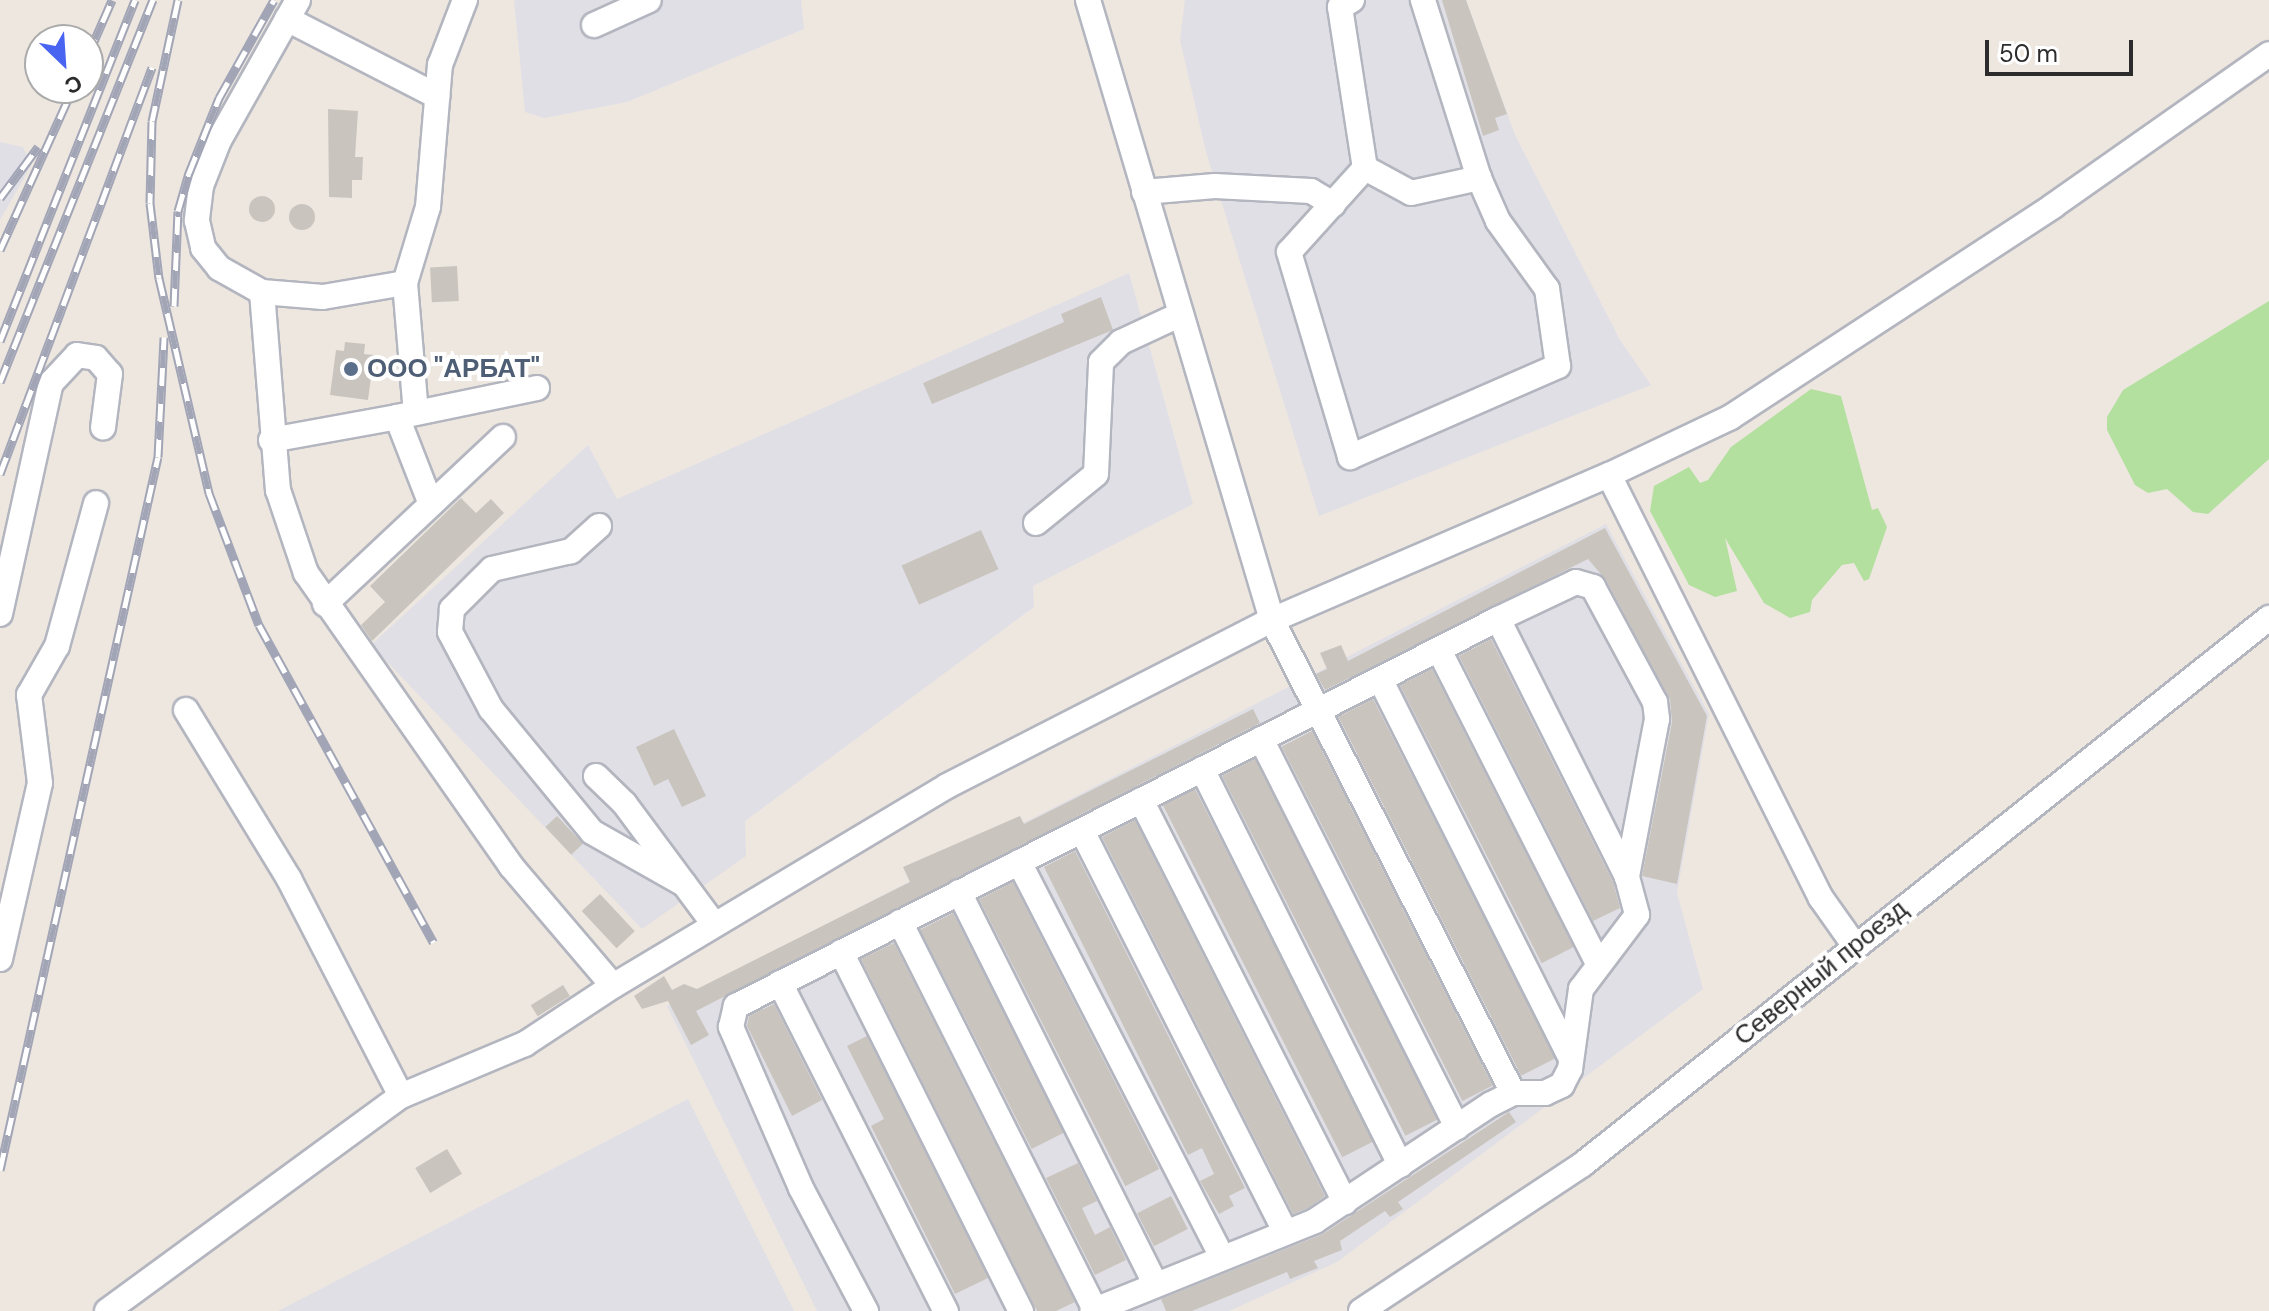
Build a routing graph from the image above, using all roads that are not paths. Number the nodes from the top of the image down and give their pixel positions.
1 (465, 0) edge
2 (649, 0) edge
3 (1088, 0) edge
4 (1352, 0) edge
5 (1423, 0) edge
6 (293, 9) edge
7 (594, 25) dead end
8 (2269, 54) edge
9 (437, 96) junction
10 (1365, 168) junction
11 (1479, 178) junction
12 (1144, 192) junction
13 (1333, 204) junction
14 (405, 283) junction
15 (262, 292) junction
16 (1181, 314) junction
17 (537, 388) dead end
18 (406, 415) junction
19 (103, 428) dead end
20 (503, 437) dead end
21 (271, 440) junction
22 (1609, 475) junction
23 (96, 503) dead end
24 (431, 504) junction
25 (1036, 523) dead end
26 (599, 526) dead end
27 (325, 604) junction
28 (0, 614) edge
29 (2269, 618) edge
30 (1498, 619) junction
31 (1272, 620) junction
32 (1439, 650) junction
33 (1380, 679) junction
34 (186, 710) dead end
35 (1319, 710) junction
36 (1261, 739) junction
37 (1202, 769) junction
38 (596, 776) dead end
39 (1141, 800) junction
40 (1082, 831) junction
41 (1019, 862) junction
42 (1627, 877) junction
43 (684, 884) junction
44 (959, 892) junction
45 (900, 922) junction
46 (713, 923) junction
47 (1855, 946) junction
48 (841, 952) junction
49 (0, 959) edge
50 (1598, 963) junction
51 (780, 983) junction
52 (613, 986) junction
53 (1571, 1059) junction
54 (1513, 1093) junction
55 (401, 1096) junction
56 (1457, 1127) junction
57 (1400, 1165) junction
58 (1345, 1202) junction
59 (1285, 1232) junction
60 (1221, 1255) junction
61 (1154, 1282) junction
62 (1094, 1310) edge
63 (107, 1311) edge
64 (866, 1311) edge
65 (946, 1311) edge
66 (1021, 1311) edge
67 (1361, 1311) edge

1 - 9 street
2 - 7 street
3 - 12 street
4 - 10 street
5 - 11 street
6 - 9 street
6 - 15 street
8 - 22 street
9 - 14 street
10 - 11 street
10 - 13 street
11 - 13 street
12 - 13 street
12 - 16 street
14 - 15 street
14 - 18 street
15 - 21 street
16 - 25 street
16 - 31 street
17 - 18 street
18 - 21 street
18 - 24 street
19 - 28 street
20 - 24 street
21 - 27 street
22 - 31 street
22 - 47 street
23 - 49 street
24 - 27 street
26 - 43 street
27 - 52 street
29 - 47 street, Северный проезд
30 - 32 street
30 - 42 street
30 - 42 street
31 - 35 street
31 - 46 street
32 - 33 street
32 - 50 street
33 - 35 street
33 - 53 street
34 - 55 street
35 - 36 street
35 - 54 street
36 - 37 street
36 - 56 street
37 - 39 street
37 - 57 street
38 - 43 street
39 - 40 street
39 - 58 street
40 - 41 street
40 - 59 street
41 - 44 street
41 - 60 street
42 - 50 street
43 - 46 street
44 - 45 street
44 - 61 street
45 - 48 street
45 - 62 street
46 - 52 street
47 - 67 street, Северный проезд
48 - 51 street
48 - 66 street
50 - 53 street
51 - 64 street
51 - 65 street
52 - 55 street
53 - 54 street
54 - 56 street
55 - 63 street
56 - 57 street
57 - 58 street
58 - 59 street
59 - 60 street
60 - 61 street
61 - 62 street

